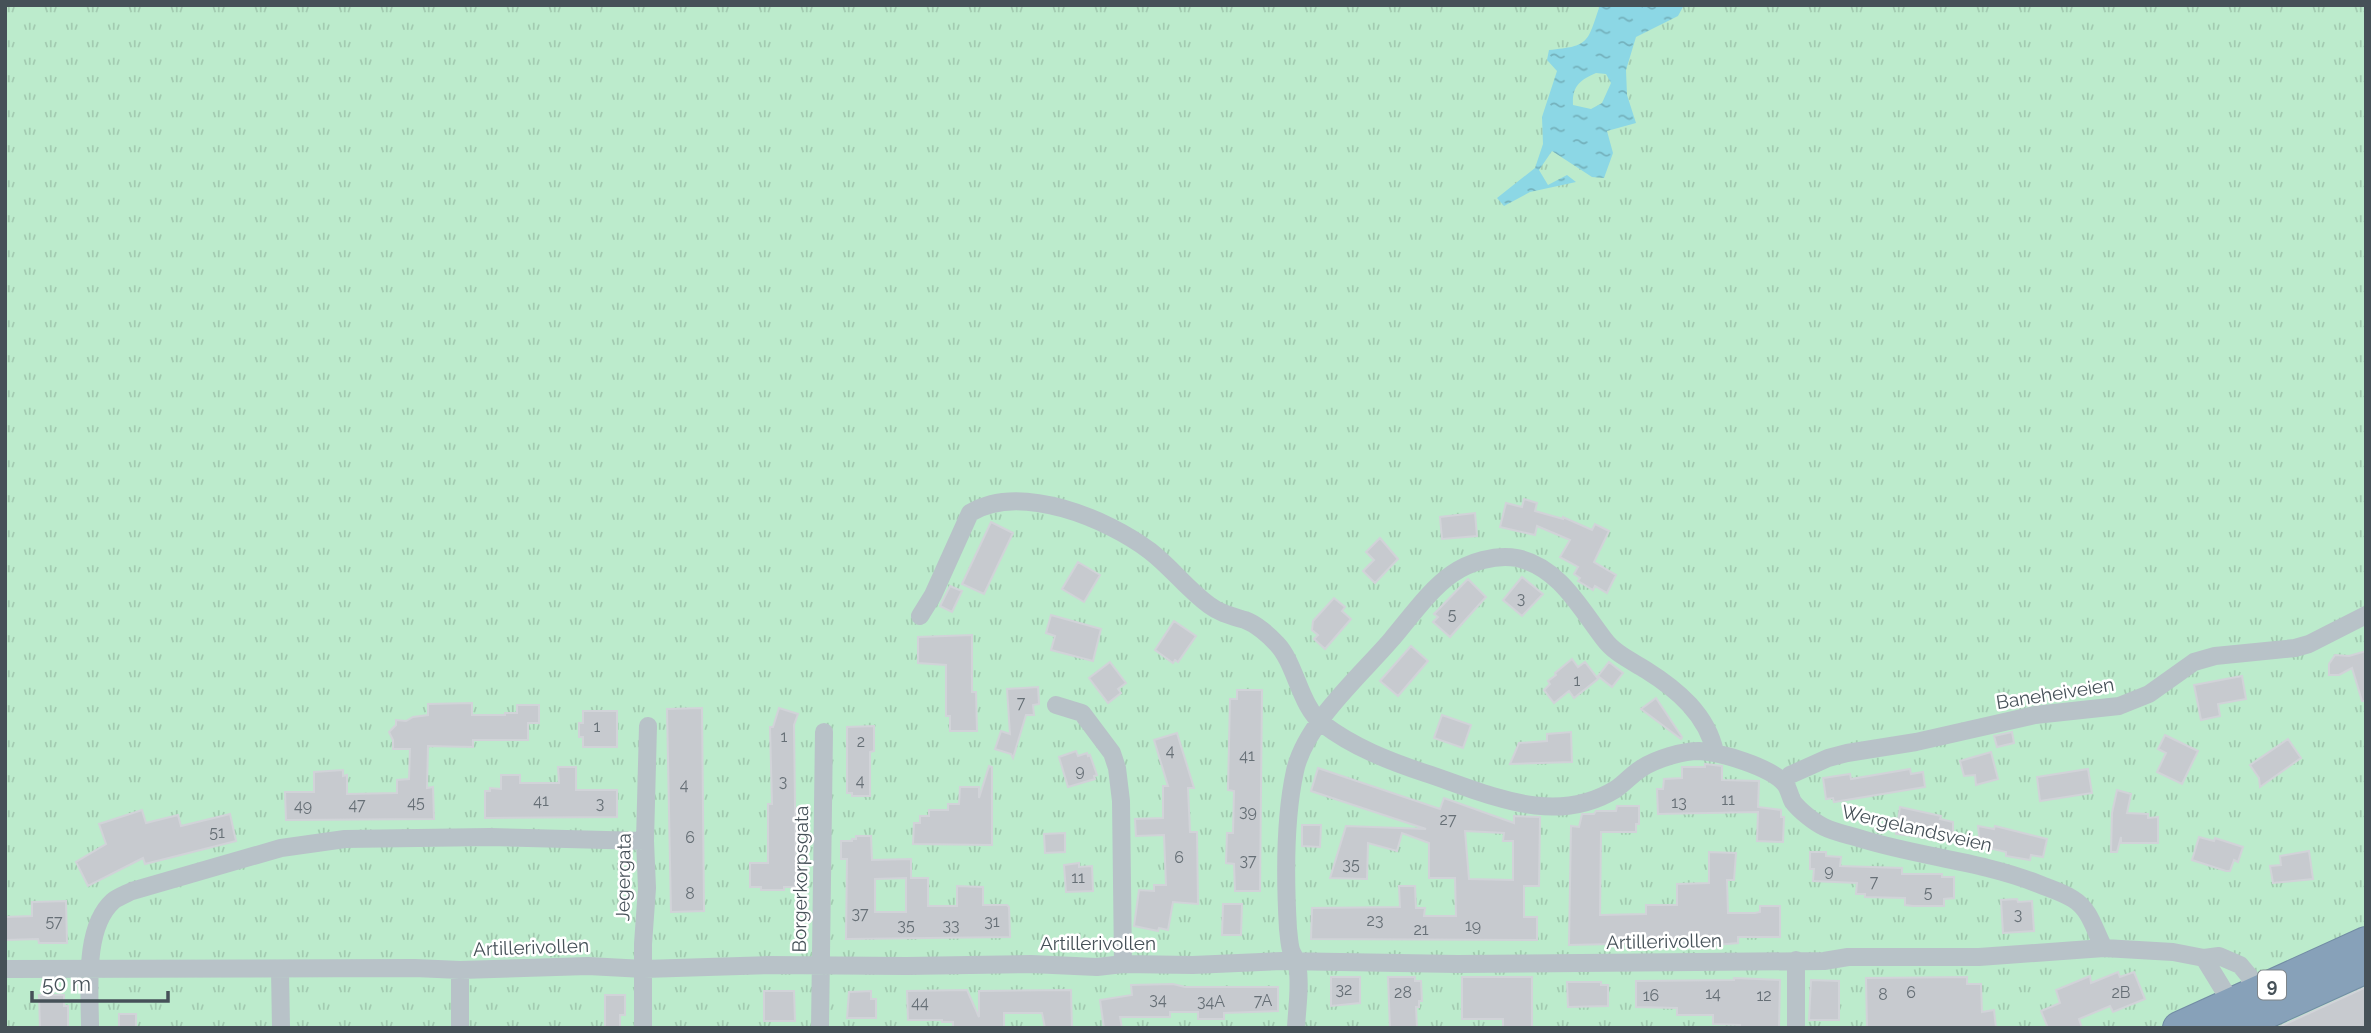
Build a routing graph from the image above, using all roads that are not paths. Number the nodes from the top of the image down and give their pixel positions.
1 (2366, 615) edge
2 (920, 616) dead end
3 (1056, 705) dead end
4 (1320, 723) junction
5 (648, 726) dead end
6 (824, 732) dead end
7 (1715, 752) junction
8 (1785, 784) junction
9 (645, 841) junction
10 (2366, 943) edge
11 (2104, 948) junction
12 (2204, 958) junction
13 (1796, 960) junction
14 (1297, 963) junction
15 (1123, 964) junction
16 (819, 967) junction
17 (2366, 967) edge
18 (5, 969) edge
19 (644, 969) junction
20 (91, 970) junction
21 (280, 970) junction
22 (460, 970) junction
23 (2241, 1011) edge
24 (90, 1028) edge
25 (281, 1028) edge
26 (460, 1028) edge
27 (643, 1028) edge
28 (820, 1028) edge
29 (1296, 1028) edge
30 (1796, 1028) edge
31 (2179, 1028) edge

1 - 8 street, Baneheiveien
2 - 4 street
3 - 15 street
4 - 7 street, Wergelandsveien
4 - 7 street
4 - 14 street
5 - 9 street, Jegergata
6 - 16 street, Borgerkorpsgata
7 - 8 street, Wergelandsveien
8 - 11 street, Wergelandsveien
9 - 19 street, Jegergata
9 - 20 street
10 - 23 highway, 9
11 - 12 street
11 - 13 street, Artillerivollen
12 - 23 street
12 - 23 street
13 - 14 street, Artillerivollen
13 - 30 street
14 - 15 street, Artillerivollen
14 - 29 street
15 - 16 street, Artillerivollen
16 - 19 street, Artillerivollen
16 - 28 street, Borgerkorpsgata
17 - 23 highway, 9
18 - 20 street, Artillerivollen
19 - 22 street, Artillerivollen
19 - 27 street, Jegergata
20 - 21 street, Artillerivollen
20 - 24 street
21 - 22 street, Artillerivollen
21 - 25 street
22 - 26 street
23 - 31 highway, 9

